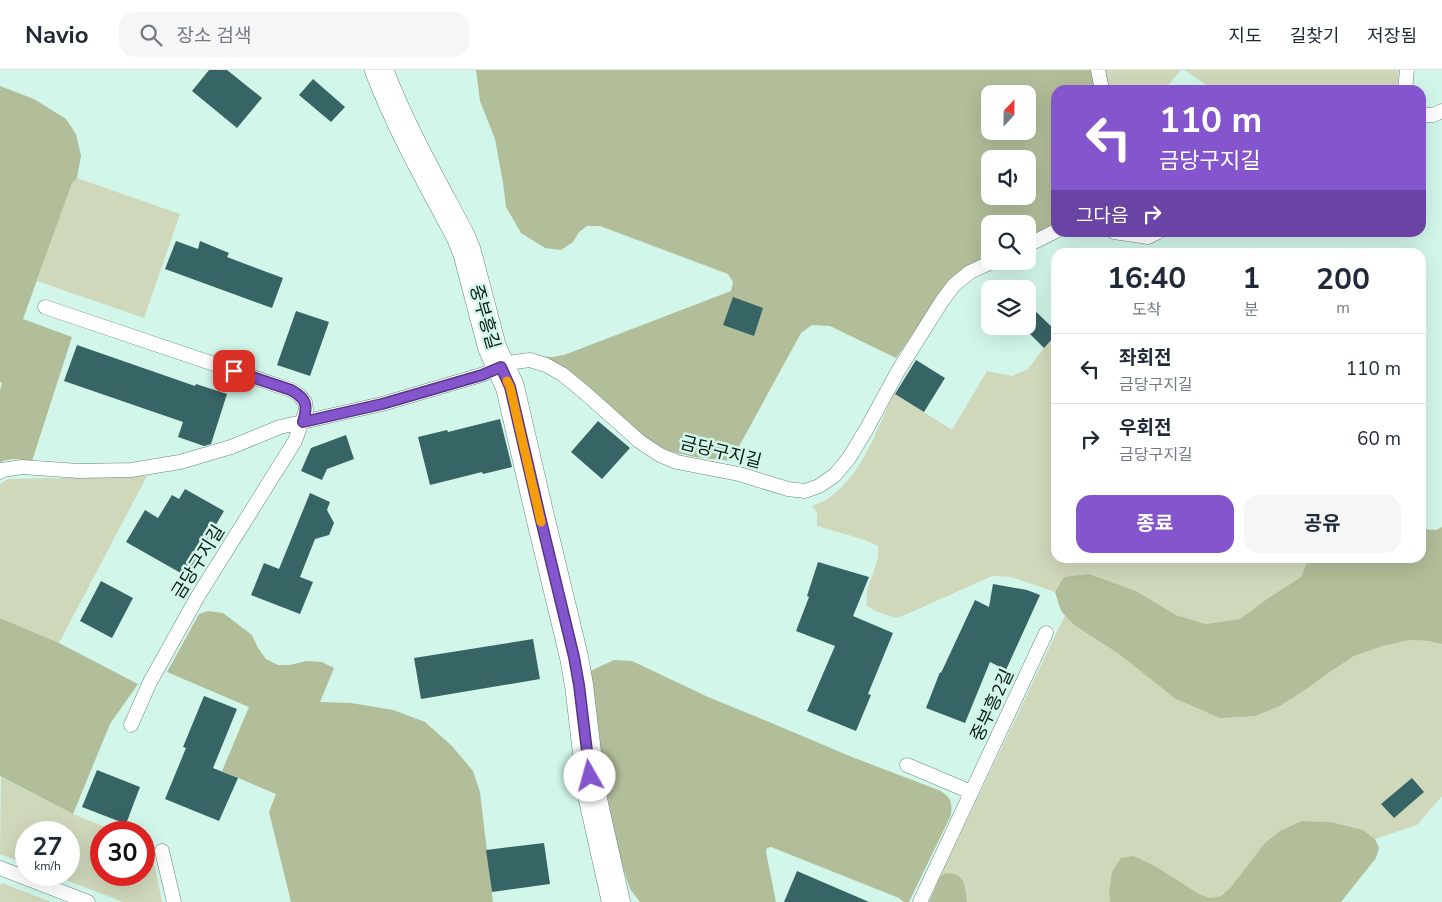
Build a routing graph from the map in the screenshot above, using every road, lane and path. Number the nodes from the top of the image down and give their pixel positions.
1 (379, 70) edge
2 (1098, 70) edge
3 (1407, 70) edge
4 (1101, 85) edge
5 (1405, 85) edge
6 (1442, 111) edge
7 (1426, 115) edge
8 (1051, 234) edge
9 (1036, 242) edge
10 (981, 267) edge
11 (45, 307) dead end
12 (501, 367) junction
13 (303, 422) junction
14 (0, 472) edge
15 (1046, 633) dead end
16 (131, 725) dead end
17 (907, 765) dead end
18 (971, 792) junction
19 (162, 852) dead end
20 (0, 868) edge
21 (88, 902) edge
22 (174, 902) edge
23 (616, 902) edge
24 (920, 902) edge

1 - 12 street, 중부흥길
2 - 4 lane
3 - 5 lane
6 - 7 lane
8 - 9 lane
10 - 12 lane, 금당구지길
11 - 13 lane, 금당구지길
12 - 13 lane, 금당구지길
12 - 23 street, 중부흥길
13 - 14 lane, 금당구지길
13 - 16 lane, 금당구지길
15 - 18 lane, 중부흥2길
17 - 18 lane
18 - 24 lane, 중부흥2길
19 - 22 lane
20 - 21 lane

